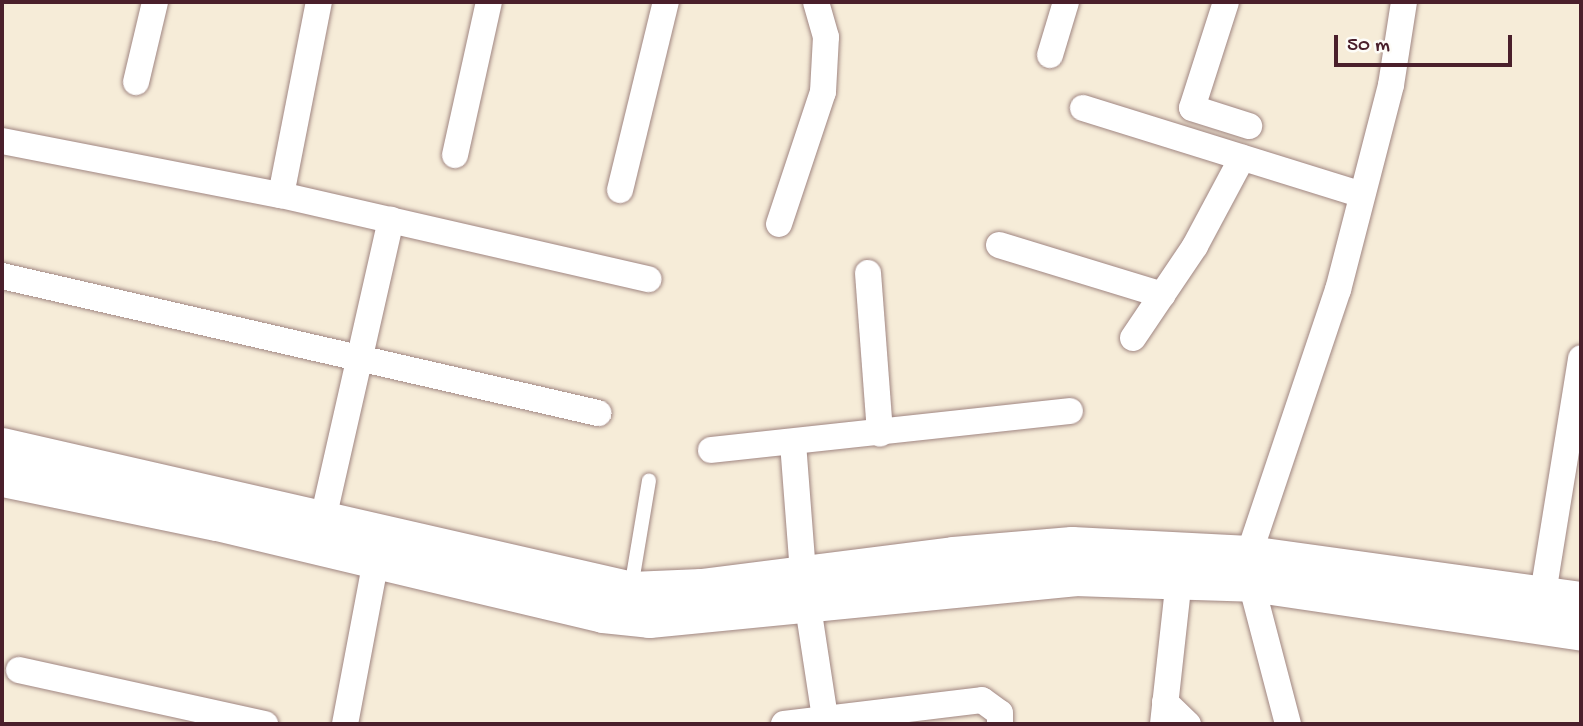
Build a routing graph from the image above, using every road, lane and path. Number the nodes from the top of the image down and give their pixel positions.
1 (155, 2) edge
2 (319, 2) edge
3 (489, 2) edge
4 (666, 2) edge
5 (816, 2) edge
6 (1066, 2) edge
7 (1226, 2) edge
8 (1404, 2) edge
9 (1050, 55) dead end
10 (136, 82) dead end
11 (1083, 108) dead end
12 (1249, 126) dead end
13 (2, 142) edge
14 (455, 155) dead end
15 (1251, 161) junction
16 (620, 190) dead end
17 (281, 195) junction
18 (1362, 195) junction
19 (391, 220) junction
20 (779, 224) dead end
21 (999, 245) dead end
22 (868, 273) dead end
23 (2, 276) edge
24 (649, 279) dead end
25 (1163, 295) junction
26 (1133, 338) dead end
27 (358, 358) junction
28 (1581, 358) edge
29 (1070, 411) dead end
30 (598, 413) dead end
31 (880, 434) junction
32 (793, 443) junction
33 (2, 446) edge
34 (711, 450) dead end
35 (2, 478) edge
36 (649, 480) dead end
37 (323, 519) junction
38 (378, 547) junction
39 (1120, 563) junction
40 (1250, 569) junction
41 (1179, 580) junction
42 (631, 590) junction
43 (805, 590) junction
44 (1581, 600) edge
45 (1540, 611) junction
46 (1581, 632) edge
47 (19, 670) dead end
48 (1164, 713) edge
49 (826, 722) edge
50 (265, 724) edge
51 (345, 724) edge
52 (784, 724) edge
53 (1000, 724) edge
54 (1188, 724) edge
55 (1288, 724) edge

1 - 10 street
2 - 17 street
3 - 14 street
4 - 16 street
5 - 20 street
6 - 9 street
7 - 12 street
8 - 18 street
11 - 15 street
13 - 17 street
15 - 18 street
15 - 25 street
17 - 19 street
18 - 40 street
19 - 24 street
19 - 27 street
21 - 25 street
22 - 31 street
23 - 27 street
25 - 26 street
27 - 30 street
27 - 37 street
28 - 45 street
29 - 31 street
31 - 32 street
32 - 34 street
32 - 43 street
33 - 37 street
35 - 38 street
36 - 42 lane
37 - 38 street
38 - 42 street
38 - 43 street
38 - 51 street
39 - 40 street
39 - 41 street
39 - 43 street
40 - 41 street
40 - 45 street
40 - 55 street
41 - 48 street
42 - 43 street
43 - 49 street
44 - 45 street
45 - 46 street
47 - 50 street
48 - 54 street
49 - 52 street
49 - 53 street

